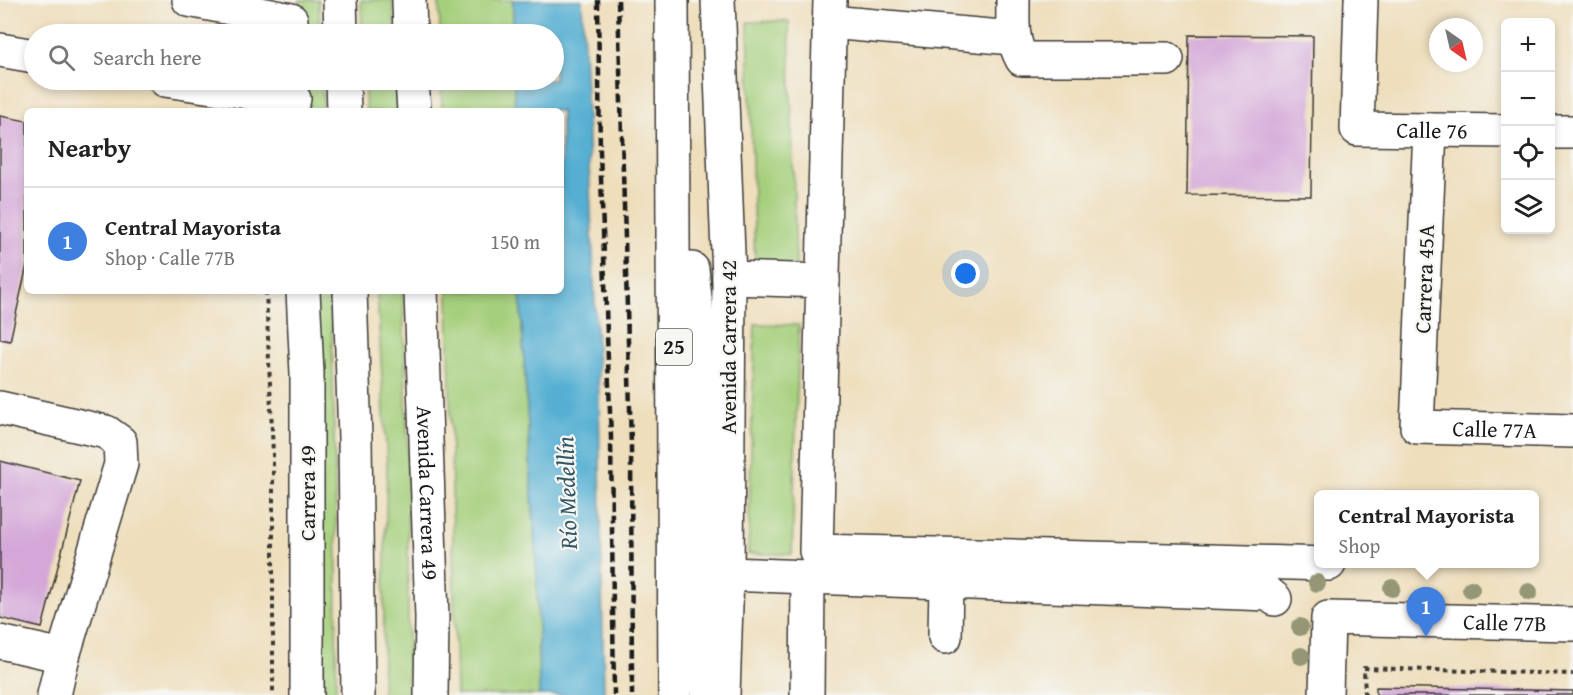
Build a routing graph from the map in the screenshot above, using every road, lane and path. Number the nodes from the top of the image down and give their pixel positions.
1 (189, 0) edge
2 (340, 0) edge
3 (409, 0) edge
4 (672, 0) edge
5 (718, 0) edge
6 (1014, 0) edge
7 (1361, 0) edge
8 (830, 11) edge
9 (291, 18) edge
10 (341, 24) edge
11 (410, 24) edge
12 (1013, 38) junction
13 (0, 50) edge
14 (24, 54) edge
15 (1167, 59) dead end
16 (246, 90) edge
17 (343, 90) edge
18 (413, 90) edge
19 (294, 96) edge
20 (674, 97) junction
21 (344, 108) edge
22 (414, 108) edge
23 (1430, 130) junction
24 (1501, 131) edge
25 (1555, 132) edge
26 (1573, 132) edge
27 (729, 286) junction
28 (823, 290) junction
29 (266, 294) edge
30 (303, 294) edge
31 (350, 294) edge
32 (421, 294) edge
33 (0, 408) edge
34 (1418, 427) joint
35 (1573, 431) edge
36 (1314, 564) edge
37 (727, 574) junction
38 (808, 578) junction
39 (946, 583) junction
40 (1275, 599) dead end
41 (1573, 624) edge
42 (945, 637) dead end
43 (0, 642) edge
44 (63, 656) junction
45 (1573, 674) edge
46 (54, 695) edge
47 (273, 695) edge
48 (307, 695) edge
49 (358, 695) edge
50 (431, 695) edge
51 (675, 695) edge
52 (708, 695) edge
53 (723, 695) edge
54 (807, 695) edge
55 (1326, 695) edge
56 (1365, 695) edge

1 - 9 main road
2 - 10 main road
3 - 11 main road
4 - 20 main road, 25
5 - 27 main road, Avenida Carrera 42
6 - 12 main road
7 - 23 main road, Calle 76
8 - 12 main road
8 - 28 main road
12 - 15 main road
13 - 14 main road
16 - 19 main road
17 - 21 main road
18 - 22 main road
20 - 51 main road, 25
20 - 52 main road
23 - 24 main road, Calle 76
23 - 34 main road, Carrera 45A
25 - 26 main road
27 - 28 main road
27 - 37 main road, Avenida Carrera 42
28 - 36 main road
29 - 47 path
30 - 48 main road, Carrera 49
31 - 49 main road
32 - 50 main road, Avenida Carrera 49
33 - 44 main road
34 - 35 main road, Calle 77A
37 - 38 main road
37 - 53 main road, Avenida Carrera 42
38 - 39 main road
38 - 54 main road
39 - 40 main road
39 - 42 main road
41 - 55 main road, Calle 77B
43 - 44 main road
44 - 46 main road
45 - 56 path

